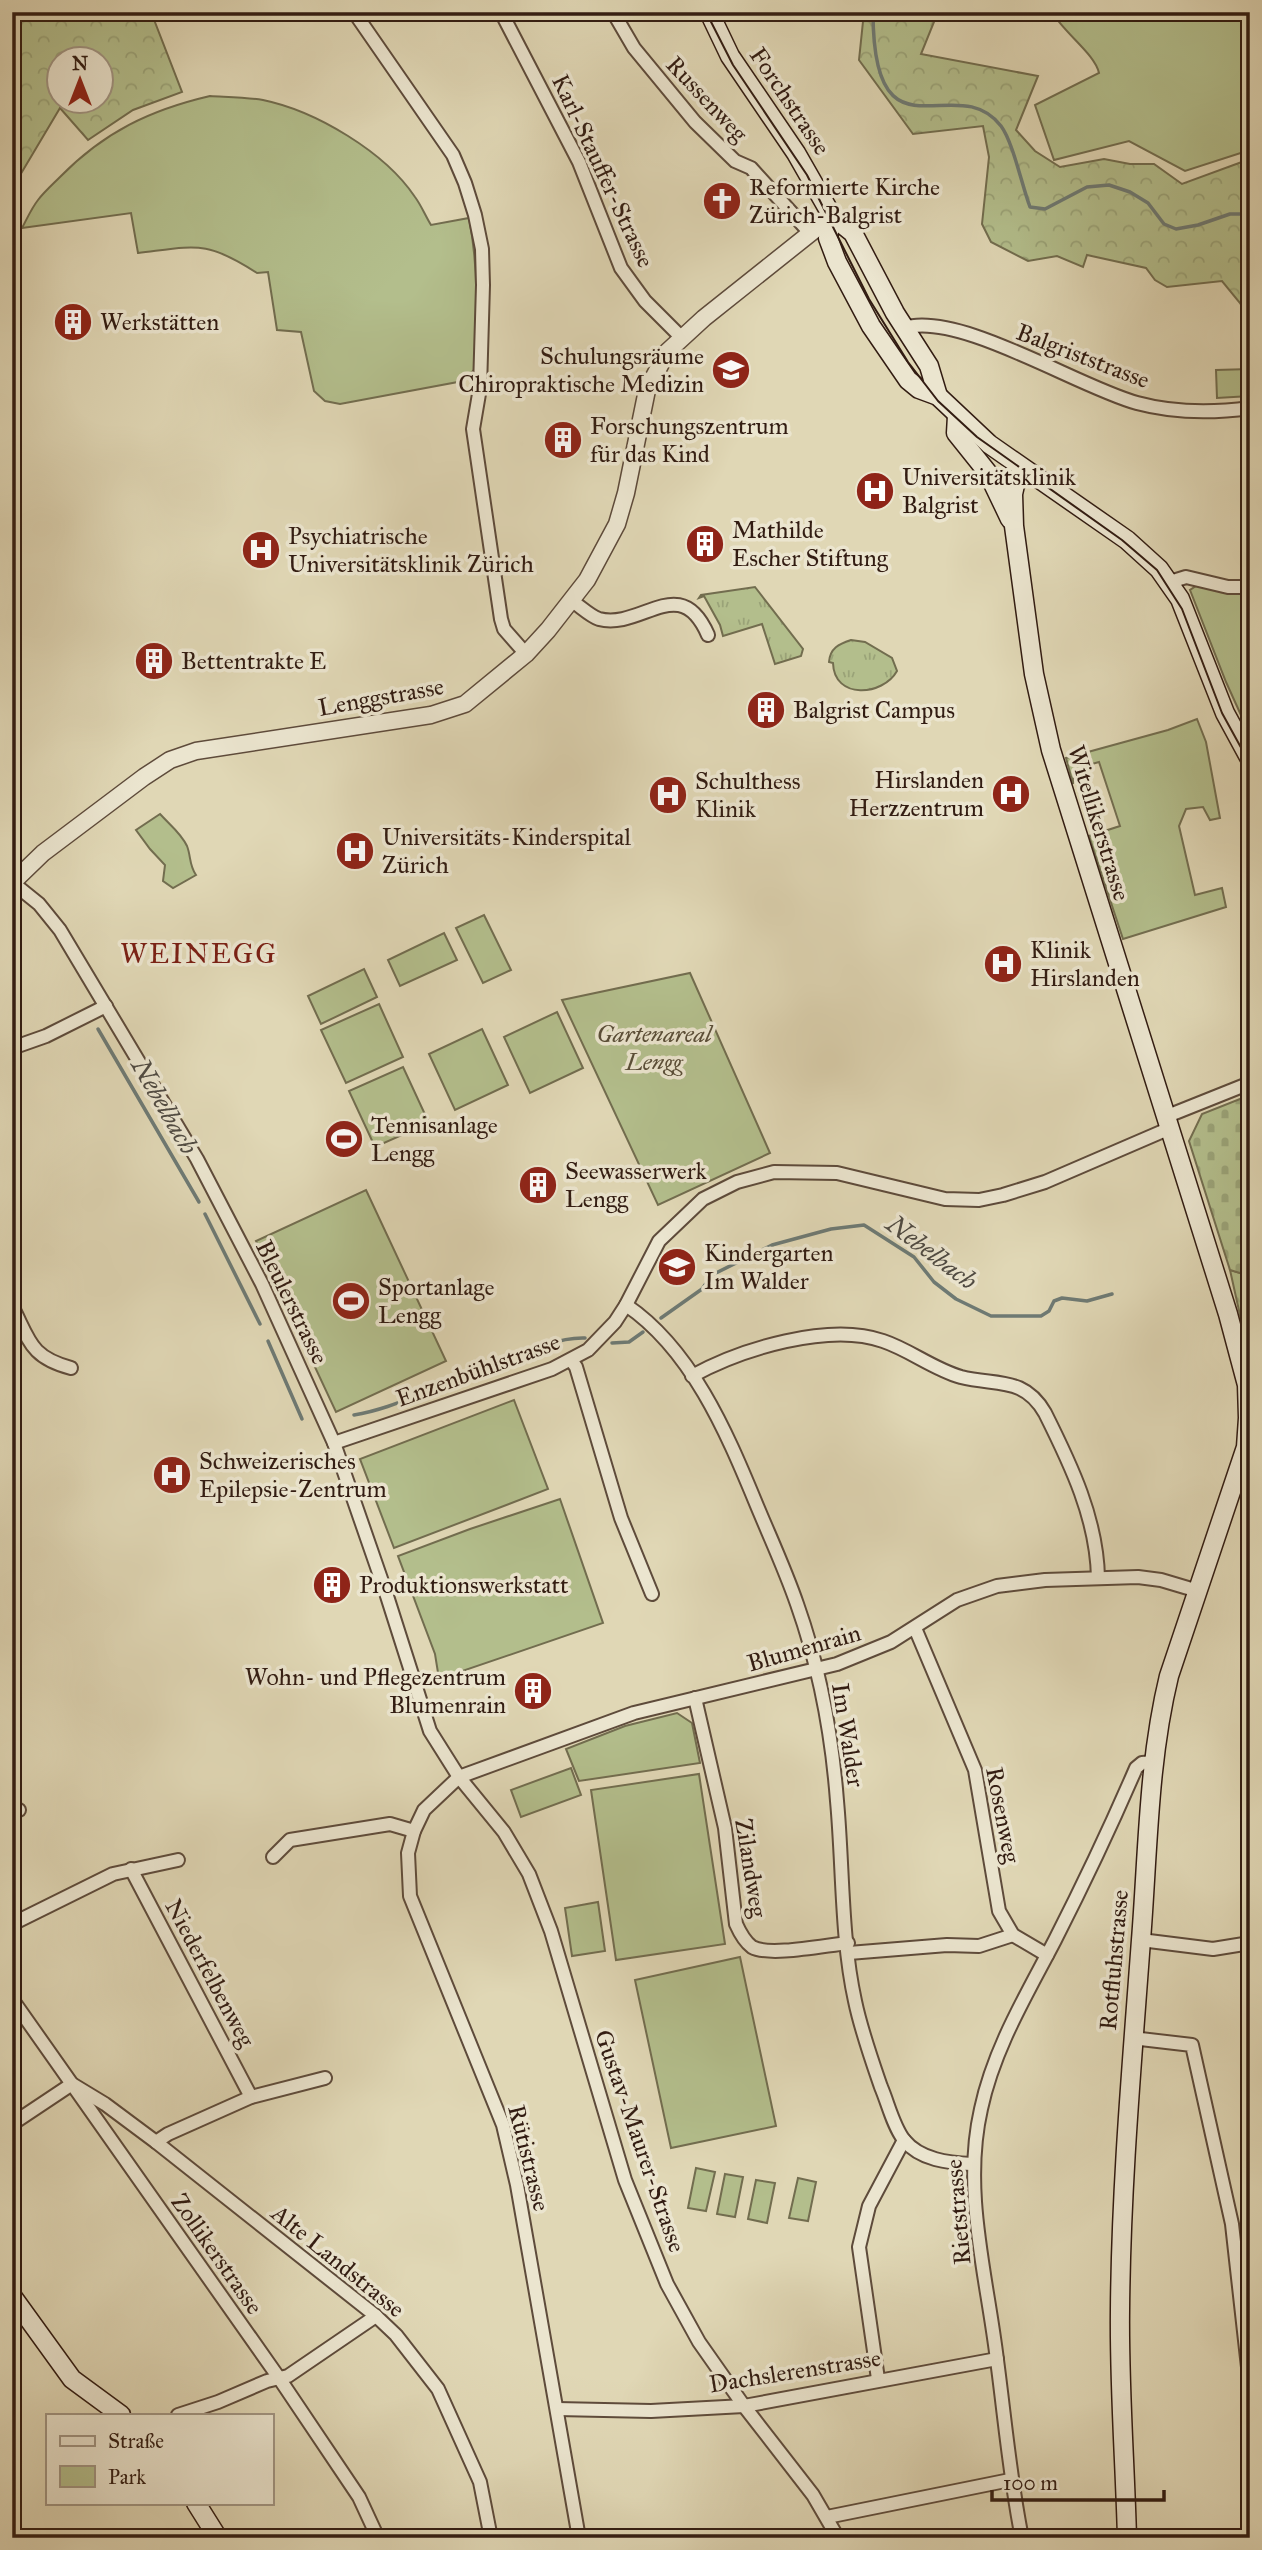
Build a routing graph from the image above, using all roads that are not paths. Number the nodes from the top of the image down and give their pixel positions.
1 (354, 12) edge
2 (501, 12) edge
3 (613, 12) edge
4 (709, 12) edge
5 (832, 216) junction
6 (811, 234) junction
7 (904, 328) junction
8 (681, 337) junction
9 (938, 396) junction
10 (1250, 408) edge
11 (957, 416) junction
12 (1019, 466) junction
13 (997, 489) junction
14 (1014, 526) junction
15 (1170, 582) junction
16 (1250, 587) edge
17 (572, 601) junction
18 (708, 635) dead end
19 (526, 654) junction
20 (1250, 759) edge
21 (13, 883) edge
22 (106, 1006) junction
23 (12, 1048) edge
24 (1250, 1083) edge
25 (1167, 1123) junction
26 (626, 1305) junction
27 (12, 1306) edge
28 (571, 1360) junction
29 (1247, 1367) edge
30 (71, 1368) dead end
31 (692, 1376) junction
32 (1248, 1400) edge
33 (334, 1443) junction
34 (1248, 1448) edge
35 (1098, 1578) junction
36 (1198, 1591) junction
37 (652, 1594) dead end
38 (915, 1628) junction
39 (816, 1670) junction
40 (695, 1698) junction
41 (1154, 1762) junction
42 (459, 1777) junction
43 (414, 1831) junction
44 (272, 1857) dead end
45 (178, 1860) dead end
46 (131, 1869) junction
47 (12, 1924) edge
48 (1013, 1935) junction
49 (1141, 1940) junction
50 (1250, 1943) edge
51 (848, 1948) junction
52 (1047, 1955) junction
53 (12, 1999) edge
54 (1132, 2038) junction
55 (325, 2078) dead end
56 (72, 2084) junction
57 (251, 2097) junction
58 (12, 2124) edge
59 (904, 2140) junction
60 (156, 2142) junction
61 (972, 2164) junction
62 (12, 2220) edge
63 (12, 2232) edge
64 (12, 2296) edge
65 (376, 2316) junction
66 (997, 2359) junction
67 (279, 2378) junction
68 (878, 2379) junction
69 (1250, 2385) edge
70 (744, 2406) junction
71 (557, 2409) junction
72 (120, 2414) edge
73 (181, 2414) edge
74 (1010, 2480) junction
75 (197, 2504) edge
76 (827, 2517) junction
77 (218, 2538) edge
78 (378, 2538) edge
79 (491, 2538) edge
80 (579, 2538) edge
81 (838, 2538) edge
82 (1021, 2538) edge
83 (1127, 2538) edge

1 - 19 street
2 - 8 street, Karl-Stauffer-Strasse
3 - 6 street, Russenweg
4 - 5 main road, Forchstrasse
5 - 6 street, Lenggstrasse
5 - 7 main road, Forchstrasse
5 - 9 main road, Forchstrasse
6 - 8 street, Lenggstrasse
7 - 9 main road, Forchstrasse
7 - 10 street, Balgriststrasse
8 - 17 street, Lenggstrasse
9 - 11 main road, Forchstrasse
11 - 12 main road, Forchstrasse
11 - 13 main road, Witellikerstrasse
12 - 13 main road
12 - 14 main road, Witellikerstrasse
12 - 15 main road, Forchstrasse
13 - 14 main road, Witellikerstrasse
14 - 25 main road, Witellikerstrasse
15 - 16 street
15 - 20 main road, Forchstrasse
17 - 18 street
17 - 19 street, Lenggstrasse
19 - 21 street, Lenggstrasse
21 - 22 street, Bleulerstrasse
22 - 23 street
22 - 33 street, Bleulerstrasse
24 - 25 street, Enzenbühlstrasse
25 - 26 street, Enzenbühlstrasse
25 - 29 main road, Witellikerstrasse
26 - 28 street, Enzenbühlstrasse
26 - 31 street, Im Walder
27 - 30 street
28 - 33 street, Enzenbühlstrasse
28 - 37 street
29 - 32 main road, Witellikerstrasse
31 - 35 street
31 - 39 street, Im Walder
32 - 34 main road, Rotfluhstrasse
33 - 42 street, Bleulerstrasse
34 - 36 main road, Rotfluhstrasse
35 - 36 street, Blumenrain
35 - 38 street, Blumenrain
36 - 41 main road, Rotfluhstrasse
38 - 39 street, Blumenrain
38 - 48 street, Rosenweg
39 - 40 street, Blumenrain
39 - 51 street, Im Walder
40 - 42 street, Blumenrain
40 - 51 street, Zilandweg
41 - 49 main road, Rotfluhstrasse
41 - 52 street, Rietstrasse
42 - 43 street, Rütistrasse
42 - 70 street, Gustav-Maurer-Strasse
43 - 44 street
43 - 71 street, Rütistrasse
45 - 46 street
46 - 47 street
46 - 57 street, Niederfelbenweg
48 - 51 street
48 - 52 street
49 - 50 street
49 - 54 main road, Rotfluhstrasse
51 - 59 street, Im Walder
52 - 61 street, Rietstrasse
53 - 56 street, Zollikerstrasse
54 - 69 street
54 - 83 main road, Rotfluhstrasse
55 - 57 street
56 - 58 street
56 - 60 street, Alte Landstrasse
56 - 67 street, Zollikerstrasse
57 - 60 street
59 - 61 street
59 - 68 street
60 - 65 street, Alte Landstrasse
61 - 66 street, Rietstrasse
62 - 63 street
64 - 72 main road
65 - 67 street
65 - 79 street, Alte Landstrasse
66 - 68 street, Dachslerenstrasse
66 - 74 street, Rietstrasse
67 - 73 street
67 - 78 street, Zollikerstrasse
68 - 70 street, Dachslerenstrasse
70 - 71 street, Dachslerenstrasse
70 - 76 street, Gustav-Maurer-Strasse
71 - 80 street, Rütistrasse
74 - 76 street
74 - 82 street, Rietstrasse
75 - 77 main road
76 - 81 street, Gustav-Maurer-Strasse

